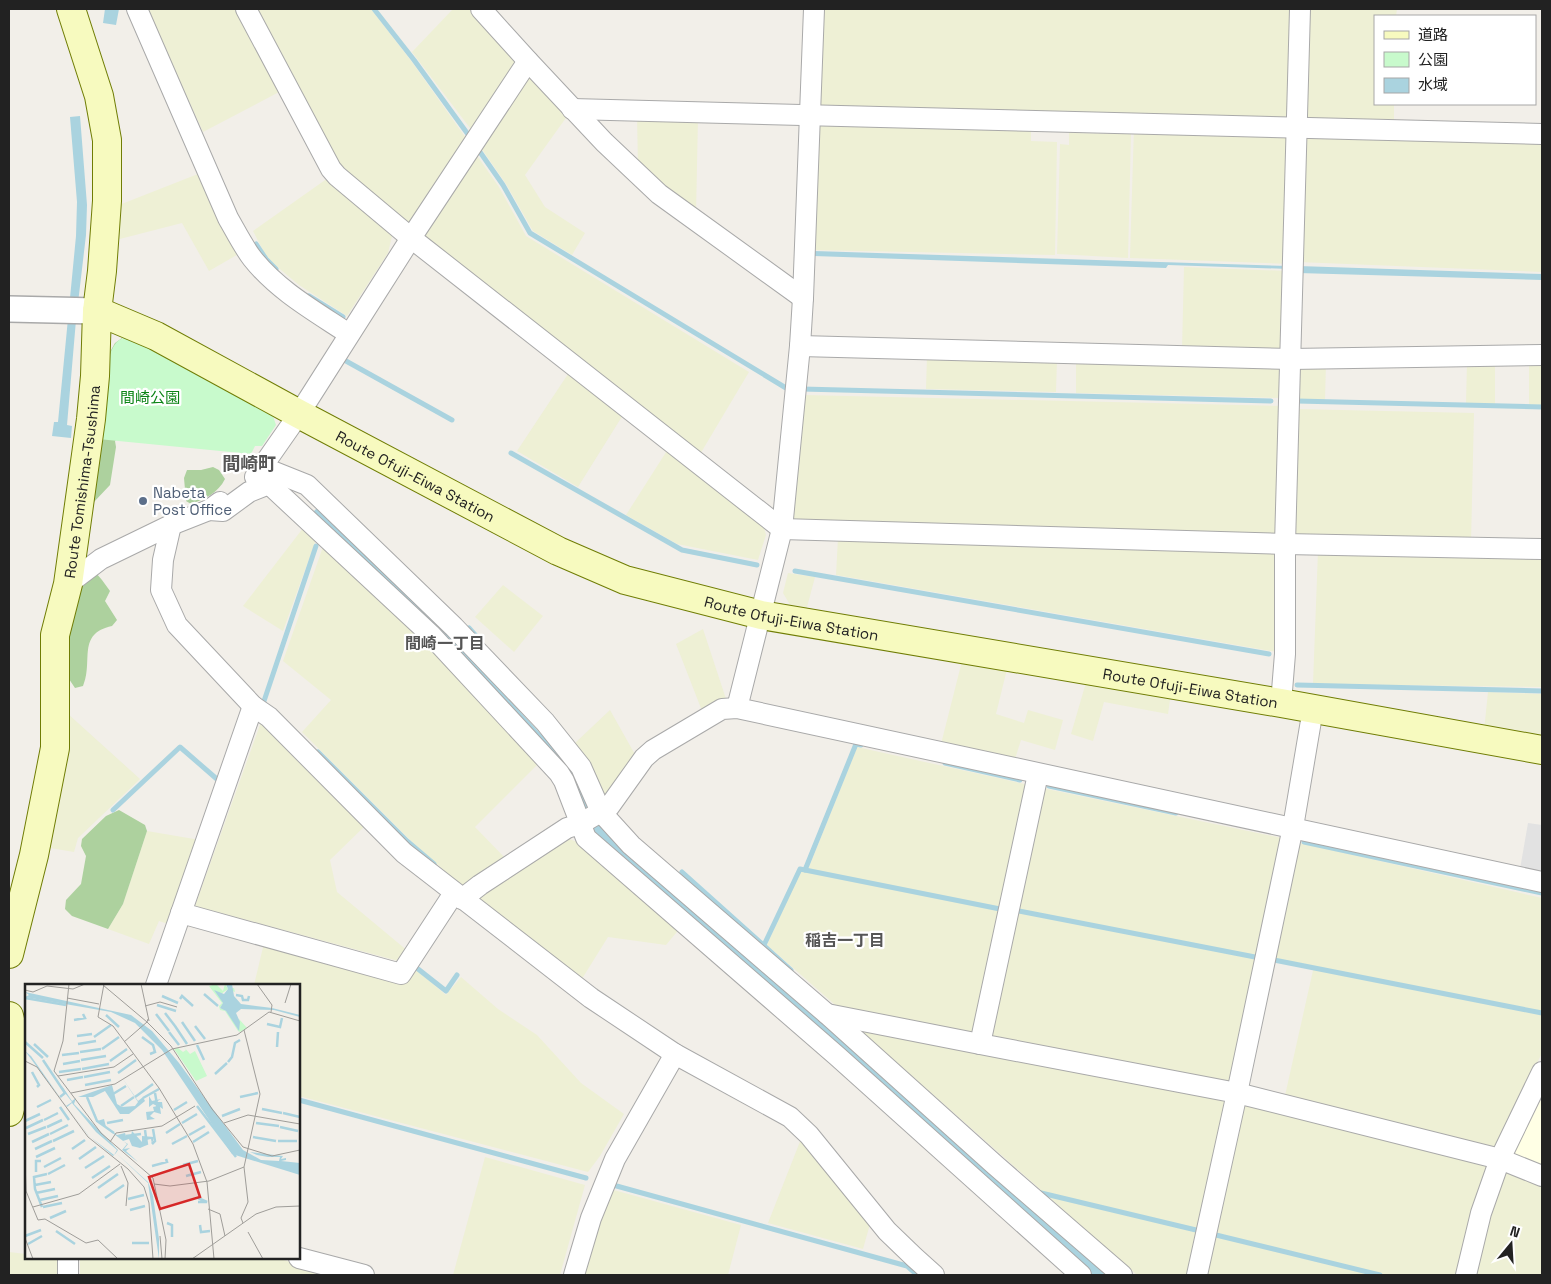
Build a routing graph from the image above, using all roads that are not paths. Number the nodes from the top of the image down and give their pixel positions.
1 (71, 9) edge
2 (137, 9) edge
3 (246, 9) edge
4 (482, 9) edge
5 (814, 9) edge
6 (1300, 9) edge
7 (528, 61) junction
8 (572, 109) junction
9 (811, 114) junction
10 (1298, 128) junction
11 (1542, 134) edge
12 (411, 238) junction
13 (803, 298) junction
14 (9, 308) edge
15 (81, 310) junction
16 (349, 334) junction
17 (800, 346) junction
18 (1542, 355) edge
19 (1291, 358) junction
20 (299, 414) junction
21 (262, 467) junction
22 (209, 510) junction
23 (171, 525) junction
24 (782, 529) junction
25 (1285, 544) junction
26 (1542, 549) edge
27 (68, 584) junction
28 (761, 615) junction
29 (1281, 703) junction
30 (253, 706) junction
31 (737, 708) junction
32 (1313, 709) junction
33 (1542, 750) edge
34 (1038, 774) junction
35 (601, 812) junction
36 (580, 824) junction
37 (1293, 827) junction
38 (1542, 882) edge
39 (458, 896) junction
40 (181, 913) junction
41 (9, 954) edge
42 (156, 984) edge
43 (827, 1014) junction
44 (9, 1016) edge
45 (980, 1044) junction
46 (675, 1054) junction
47 (1542, 1072) edge
48 (1237, 1092) junction
49 (9, 1112) edge
50 (1500, 1159) junction
51 (1542, 1176) edge
52 (300, 1258) edge
53 (68, 1259) edge
54 (68, 1275) edge
55 (364, 1275) edge
56 (574, 1275) edge
57 (934, 1275) edge
58 (1081, 1275) edge
59 (1122, 1275) edge
60 (1197, 1275) edge
61 (1466, 1275) edge

1 - 15 main road, Route Tomishima-Tsushima
2 - 16 street
3 - 12 street
4 - 7 street
5 - 9 street
6 - 10 street
7 - 8 street
7 - 12 street
8 - 9 street
8 - 13 street
9 - 10 street
9 - 13 street
10 - 11 street
10 - 19 street
12 - 16 street
12 - 24 street
13 - 17 street
14 - 15 street
15 - 20 main road, Route Ofuji-Eiwa Station
15 - 27 main road, Route Tomishima-Tsushima
16 - 20 street
17 - 19 street
17 - 24 street
18 - 19 street
19 - 25 street
20 - 21 street
20 - 28 main road, Route Ofuji-Eiwa Station
21 - 22 street
21 - 35 street
22 - 23 street
22 - 36 street
23 - 27 street
23 - 30 street
24 - 25 street
24 - 28 street
25 - 26 street
25 - 29 street
27 - 41 main road, Route Tomishima-Tsushima
28 - 29 main road, Route Ofuji-Eiwa Station
28 - 31 street
29 - 32 main road, Route Ofuji-Eiwa Station
30 - 39 street
30 - 40 street
31 - 34 street
31 - 35 street
32 - 33 main road, Route Ofuji-Eiwa Station
32 - 37 street
34 - 37 street
34 - 45 street
35 - 36 street
35 - 43 street
36 - 39 street
36 - 58 street
37 - 38 street
37 - 48 street
39 - 40 street
39 - 46 street
40 - 42 street
43 - 45 street
43 - 59 street
44 - 49 main road
45 - 48 street
46 - 56 street
46 - 57 street
47 - 50 street
48 - 50 street
48 - 60 street
50 - 51 street
50 - 61 street
52 - 55 street
53 - 54 street

